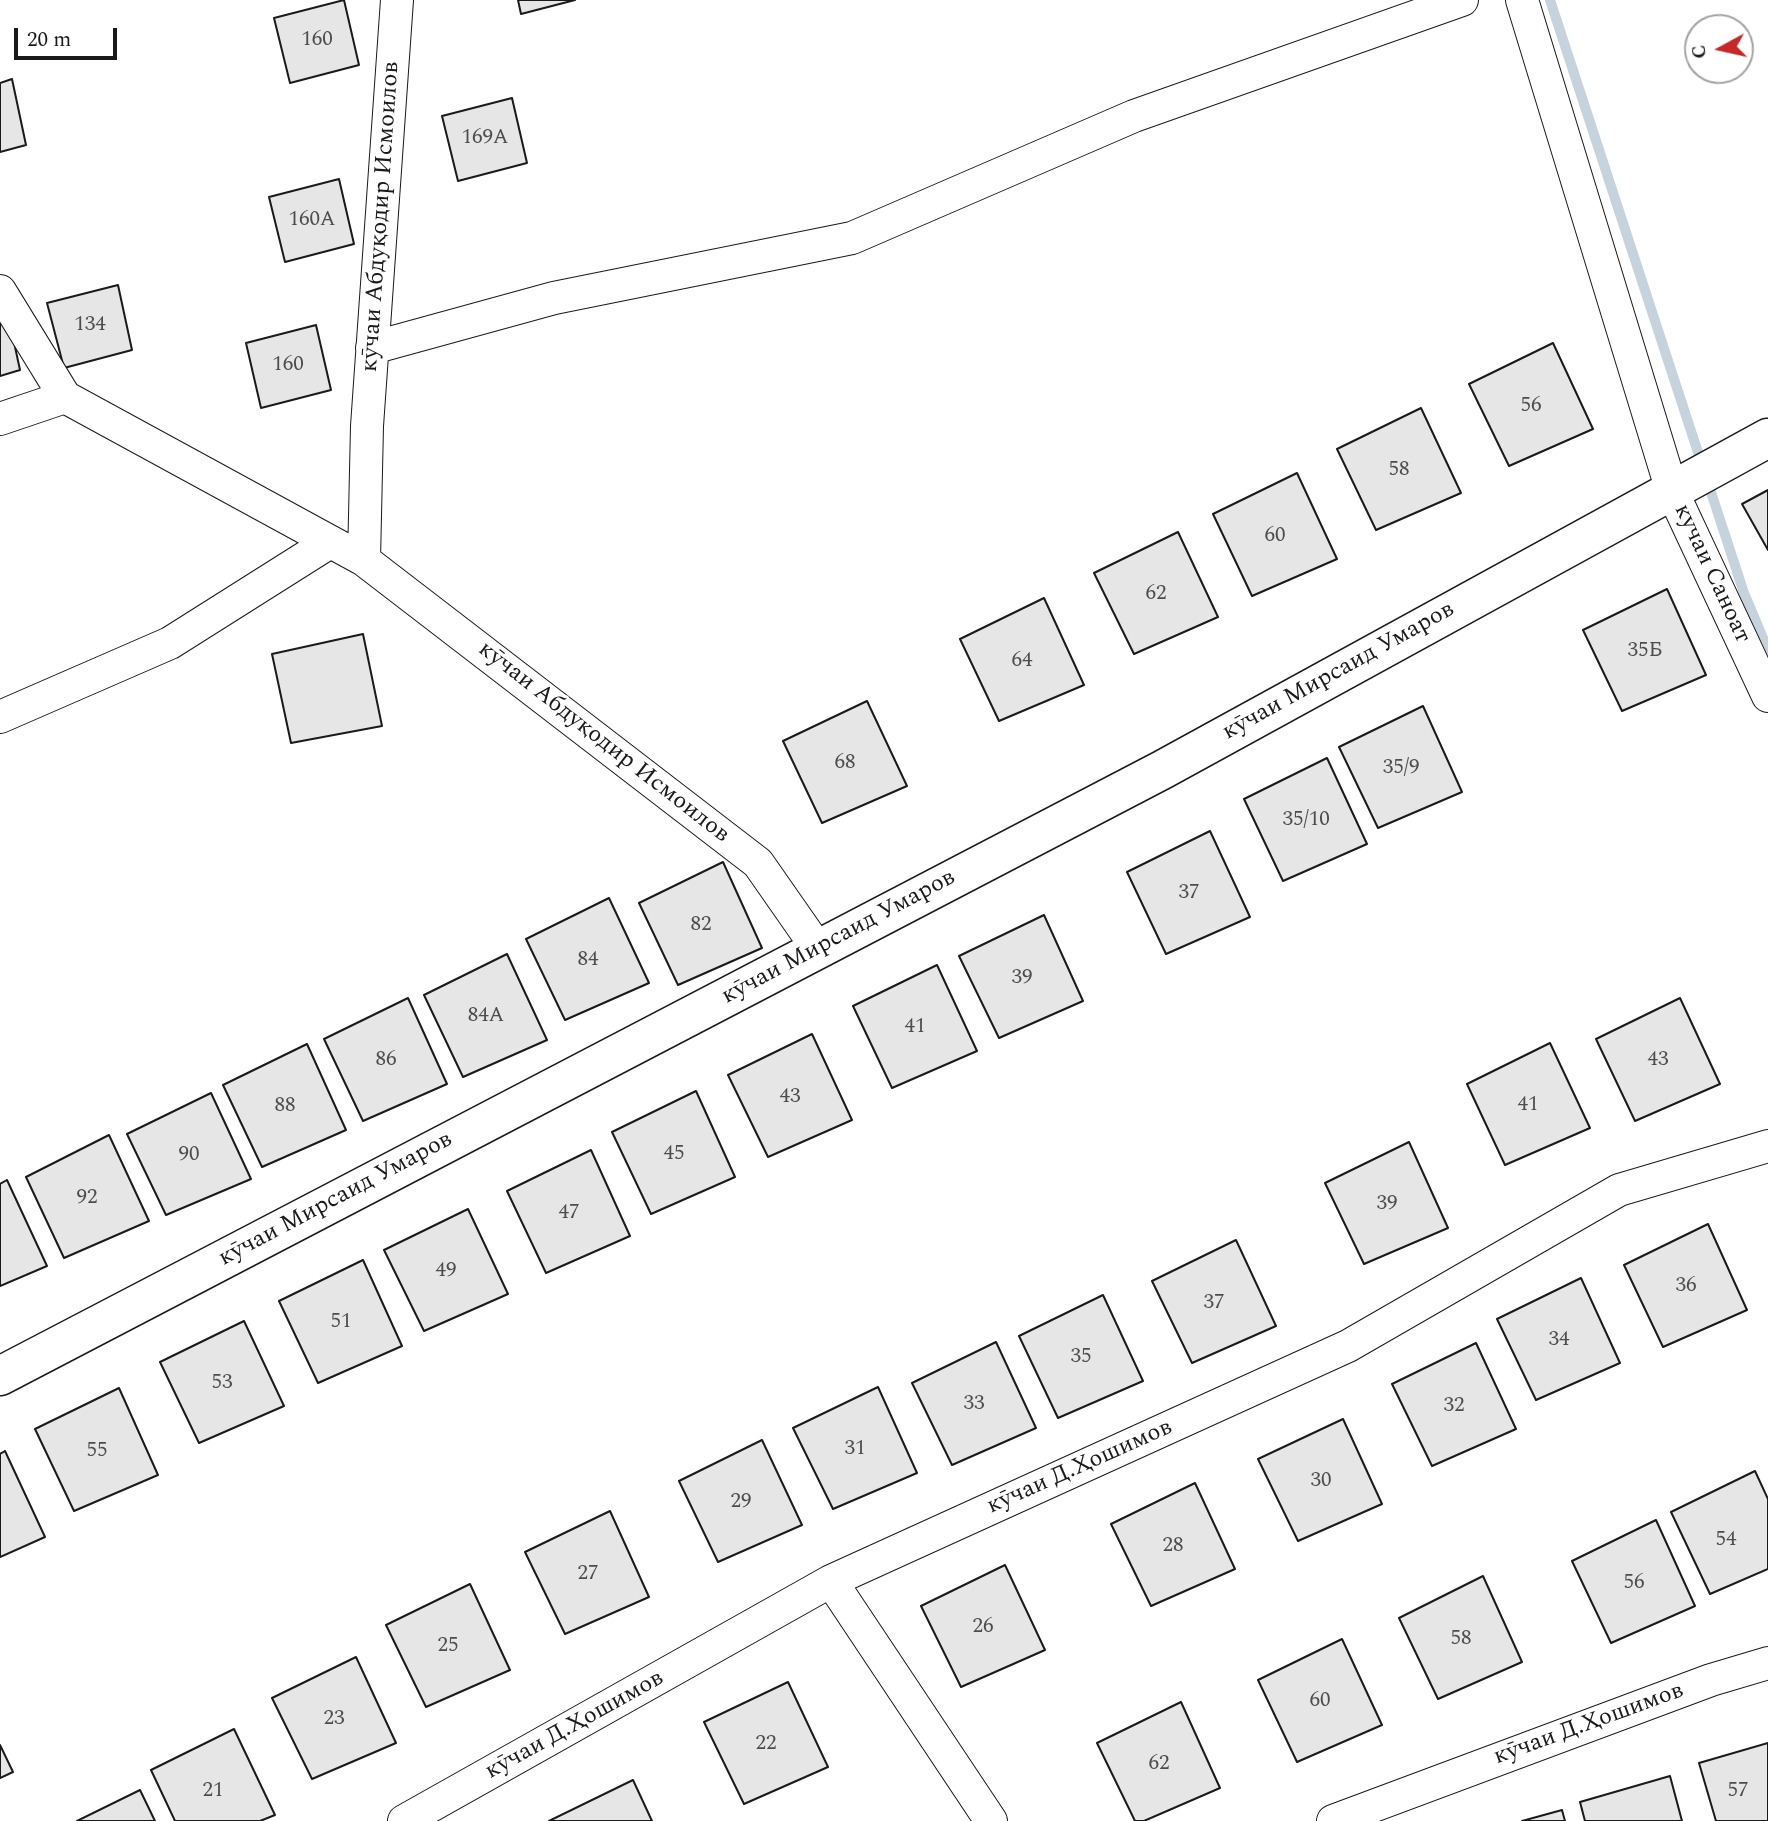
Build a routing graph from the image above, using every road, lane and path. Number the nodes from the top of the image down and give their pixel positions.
1 (397, 0) edge
2 (1462, 0) edge
3 (1522, 0) edge
4 (0, 291) edge
5 (372, 348) junction
6 (65, 397) junction
7 (0, 419) edge
8 (1768, 438) edge
9 (1694, 478) junction
10 (330, 542) junction
11 (364, 560) junction
12 (1768, 696) edge
13 (0, 717) edge
14 (818, 949) junction
15 (1768, 1146) edge
16 (0, 1376) edge
17 (831, 1581) junction
18 (1768, 1663) edge
19 (404, 1821) edge
20 (992, 1821) edge
21 (1333, 1821) edge

1 - 5 street, кӯчаи Абдуқодир Исмоилов
2 - 5 street
3 - 9 street, кучаи Саноат
4 - 6 street, кӯчаи Абдуқодир Исмоилов
5 - 11 street, кӯчаи Абдуқодир Исмоилов
6 - 7 street
6 - 10 street, кӯчаи Абдуқодир Исмоилов
8 - 9 street, кӯчаи Мирсаид Умаров
9 - 12 street, кучаи Саноат
9 - 14 street, кӯчаи Мирсаид Умаров
10 - 11 street, кӯчаи Абдуқодир Исмоилов
10 - 13 street
11 - 14 street, кӯчаи Абдуқодир Исмоилов
14 - 16 street, кӯчаи Мирсаид Умаров
15 - 17 street, кӯчаи Д.Ҳошимов
17 - 19 street, кӯчаи Д.Ҳошимов
17 - 20 street
18 - 21 street, кӯчаи Д.Ҳошимов

